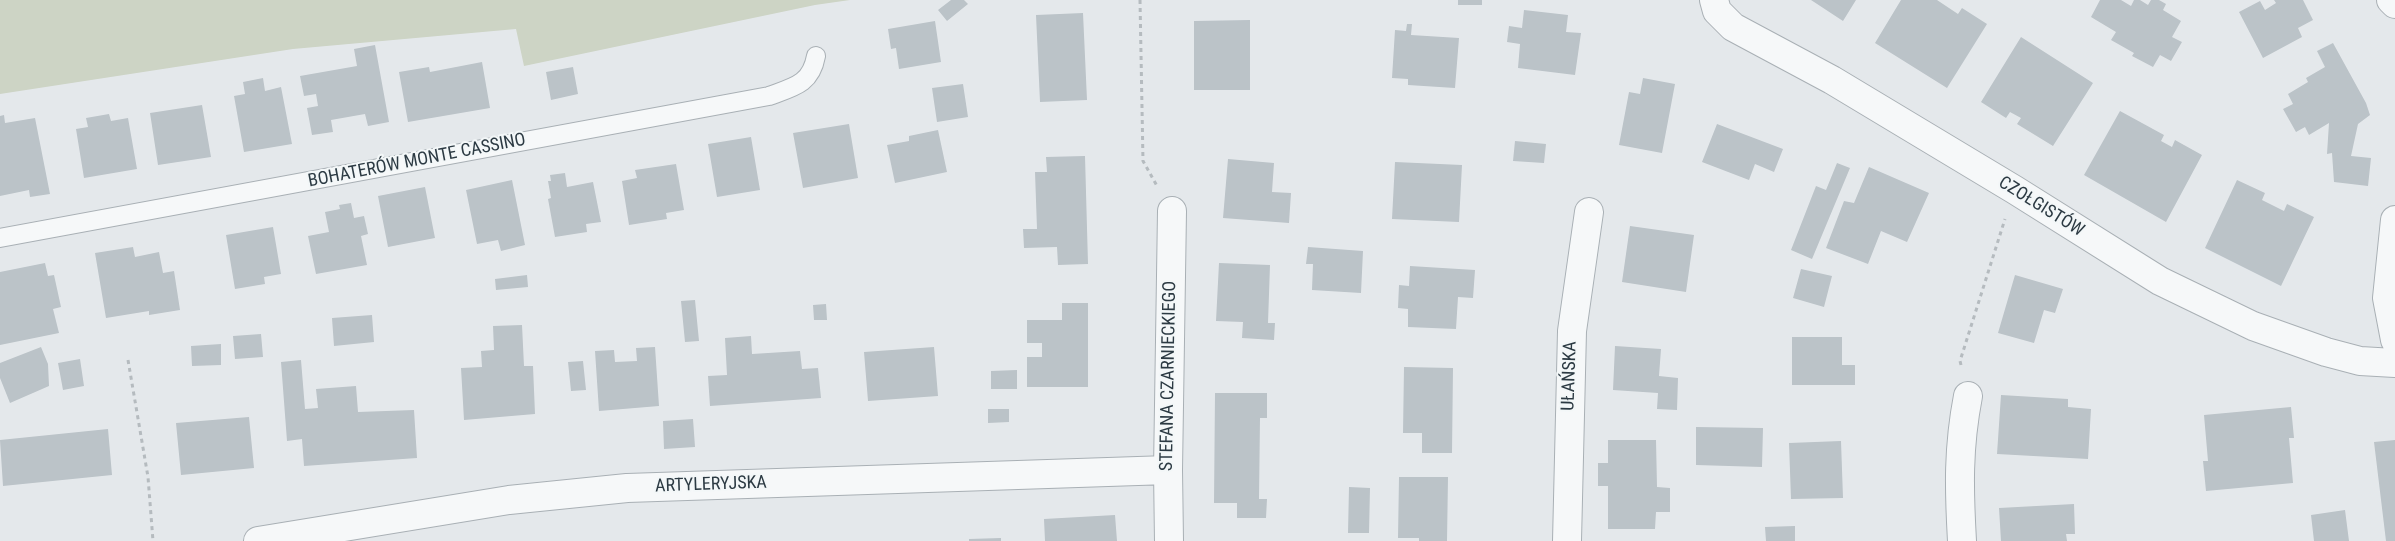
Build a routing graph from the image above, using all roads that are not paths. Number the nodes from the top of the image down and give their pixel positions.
1 (1714, 0) edge
2 (2391, 0) edge
3 (2395, 4) edge
4 (816, 56) dead end
5 (1172, 211) road end
6 (1589, 212) dead end
7 (2395, 220) edge
8 (0, 238) edge
9 (2395, 340) edge
10 (2395, 363) edge
11 (1968, 396) road end
12 (1168, 470) junction
13 (258, 541) edge
14 (1169, 541) edge
15 (1567, 541) edge
16 (1962, 541) edge

1 - 10 street, CZOŁGISTÓW
2 - 3 street
4 - 8 lane, BOHATERÓW MONTE CASSINO
5 - 12 street, STEFANA CZARNIECKIEGO
6 - 15 street, UŁAŃSKA
7 - 9 street
11 - 16 street
12 - 13 street, ARTYLERYJSKA
12 - 14 street, STEFANA CZARNIECKIEGO

